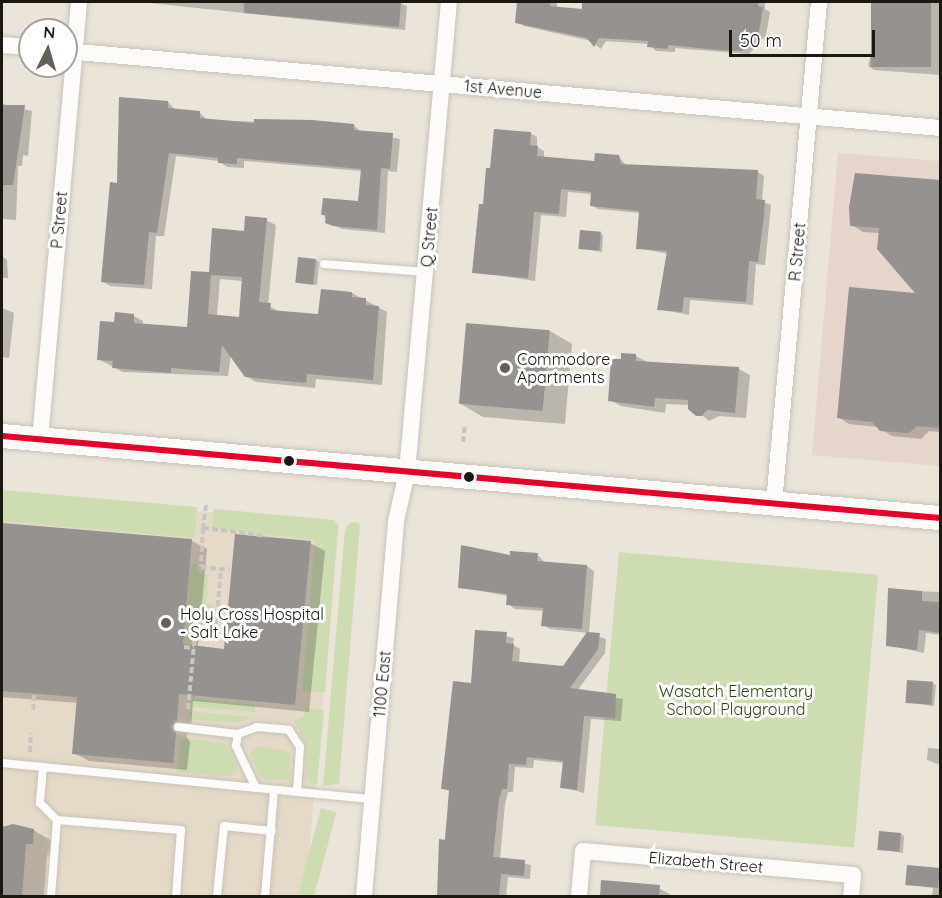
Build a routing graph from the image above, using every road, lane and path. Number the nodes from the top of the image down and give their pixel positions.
1 (79, 2) edge
2 (449, 2) edge
3 (819, 2) edge
4 (76, 18) edge
5 (2, 45) edge
6 (18, 46) edge
7 (78, 52) edge
8 (68, 78) edge
9 (442, 84) junction
10 (809, 116) junction
11 (940, 128) edge
12 (324, 264) dead end
13 (426, 272) junction
14 (465, 424) dead end
15 (2, 436) edge
16 (40, 439) junction
17 (463, 442) dead end
18 (407, 472) junction
19 (774, 502) junction
20 (206, 504) dead end
21 (940, 518) edge
22 (203, 528) junction
23 (267, 536) dead end
24 (221, 570) junction
25 (229, 570) dead end
26 (184, 647) dead end
27 (194, 648) junction
28 (34, 694) dead end
29 (188, 709) dead end
30 (33, 710) dead end
31 (178, 727) dead end
32 (31, 734) dead end
33 (238, 734) junction
34 (29, 759) dead end
35 (2, 763) edge
36 (43, 767) junction
37 (256, 788) junction
38 (274, 790) junction
39 (297, 792) junction
40 (372, 799) junction
41 (57, 820) junction
42 (272, 831) junction
43 (51, 897) edge
44 (176, 897) edge
45 (217, 897) edge
46 (265, 897) edge
47 (364, 897) edge
48 (579, 897) edge
49 (851, 897) edge

1 - 4 street, P Street
2 - 9 street, Q Street
3 - 10 street, R Street
5 - 6 street
7 - 9 street, 1st Avenue
8 - 16 street, P Street
9 - 10 street, 1st Avenue
9 - 13 street, Q Street
10 - 11 street, 1st Avenue
10 - 19 street, R Street
12 - 13 lane
13 - 18 street, Q Street
14 - 17 path
15 - 16 main road
16 - 18 main road
18 - 19 main road
18 - 40 street, 1100 East
19 - 21 main road
20 - 22 path
22 - 23 path
22 - 24 path
24 - 25 path
24 - 27 path
26 - 27 path
27 - 29 path
28 - 30 path
31 - 33 lane
32 - 34 path
33 - 37 lane
33 - 39 lane
35 - 36 lane
36 - 37 lane
36 - 41 lane
37 - 38 lane
38 - 39 lane
38 - 42 lane
39 - 40 lane
40 - 47 street, 1100 East
41 - 43 lane
41 - 44 lane
42 - 45 lane
42 - 46 lane
48 - 49 street, Elizabeth Street

